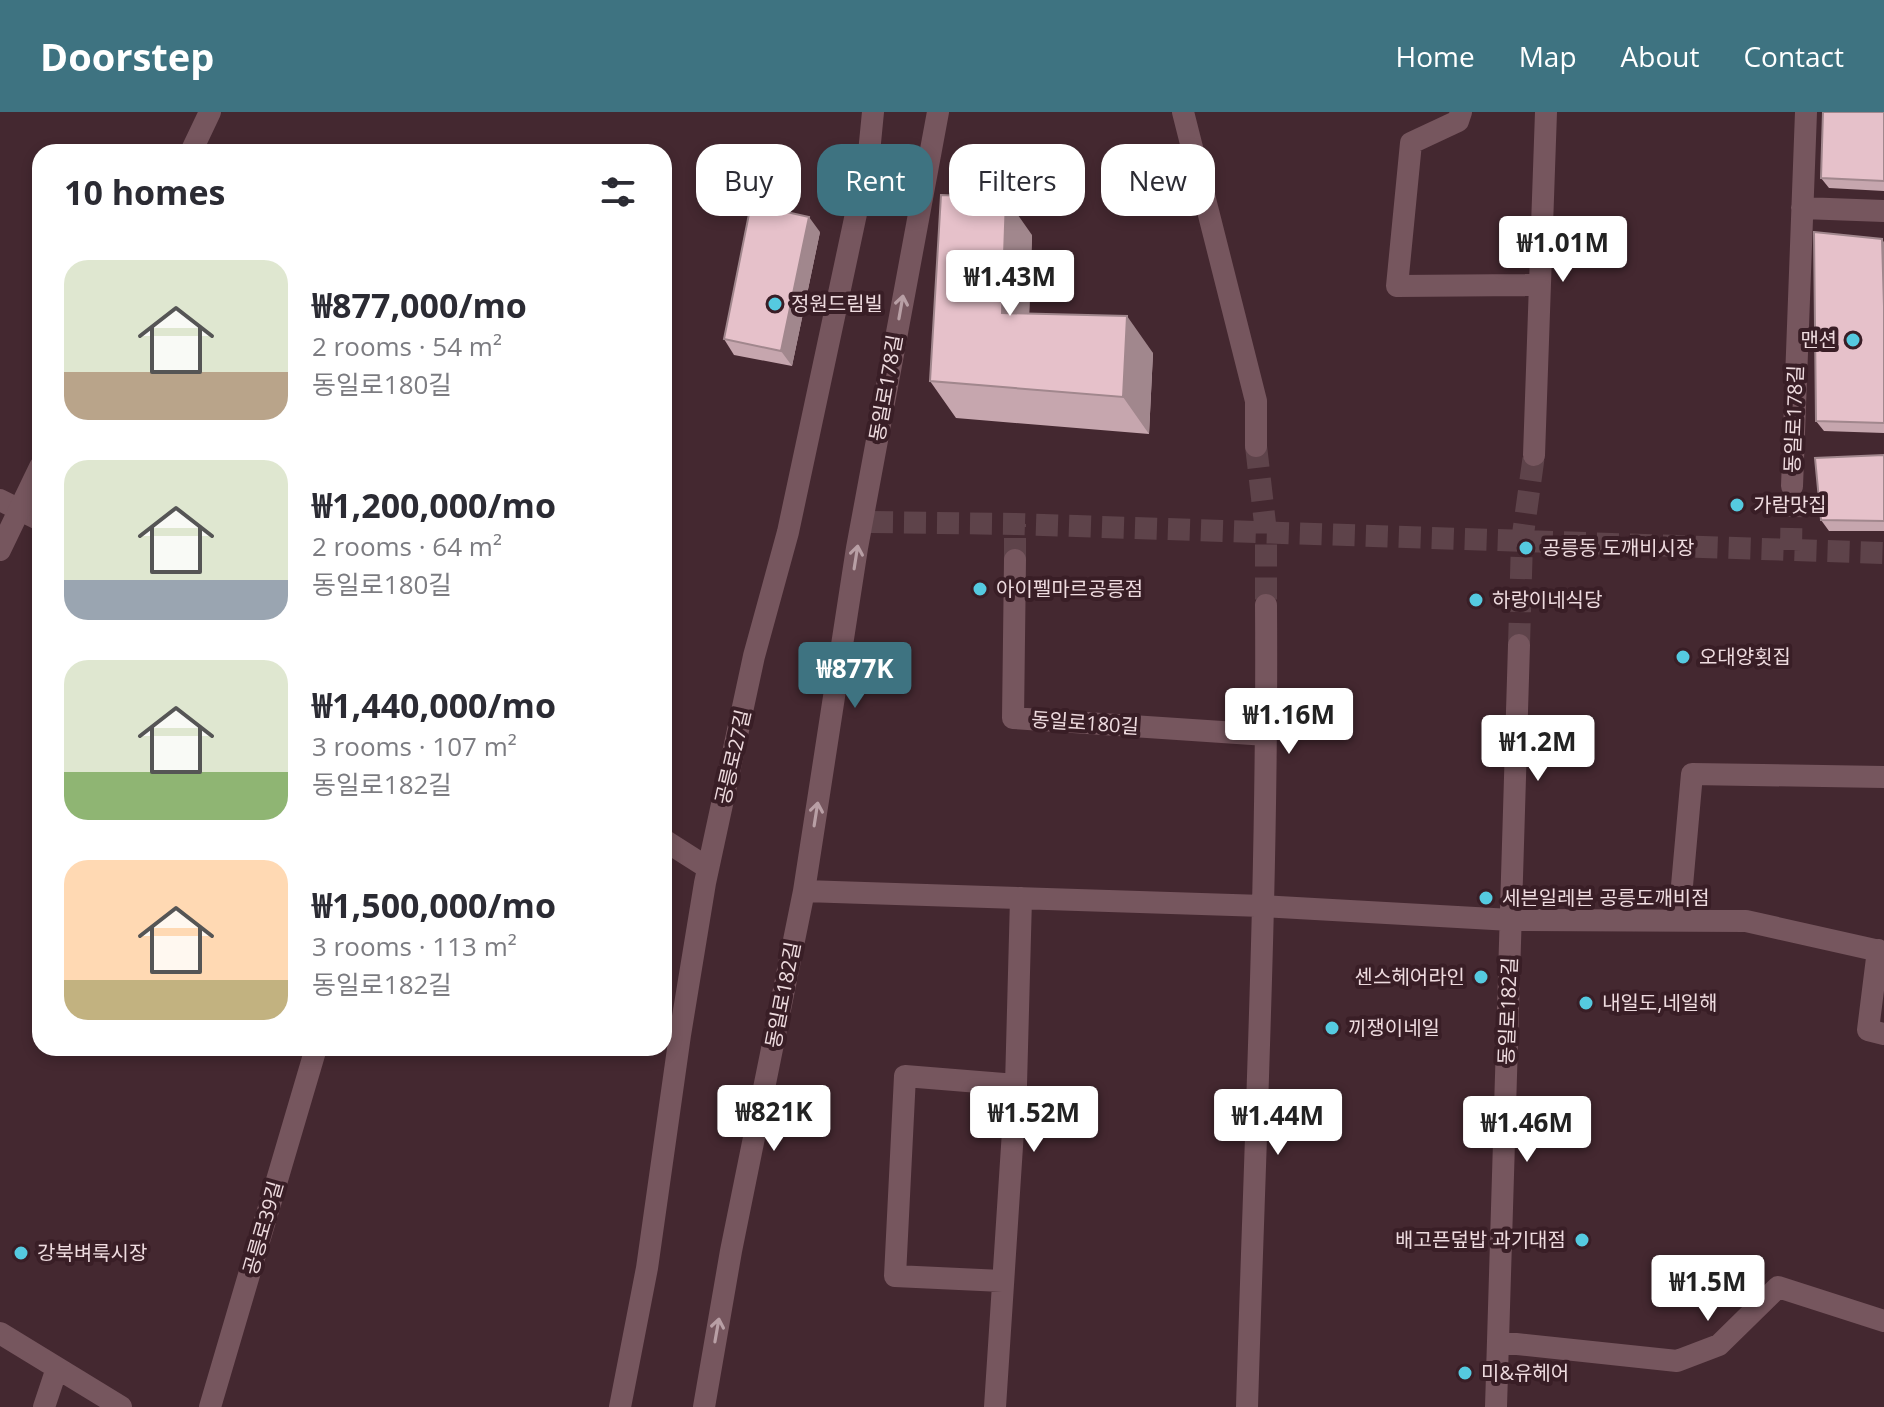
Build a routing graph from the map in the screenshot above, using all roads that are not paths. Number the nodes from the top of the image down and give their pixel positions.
1 (210, 112) edge
2 (873, 112) edge
3 (938, 112) edge
4 (1183, 112) edge
5 (1461, 112) edge
6 (1546, 112) edge
7 (1806, 112) edge
8 (195, 144) edge
9 (1802, 208) junction
10 (1884, 211) edge
11 (1540, 285) junction
12 (1256, 446) tunnel mouth
13 (1534, 455) tunnel mouth
14 (32, 484) edge
15 (1792, 486) tunnel mouth
16 (20, 510) edge
17 (0, 550) edge
18 (1015, 560) tunnel mouth
19 (1266, 605) tunnel mouth
20 (1519, 645) tunnel mouth
21 (1267, 735) junction
22 (1884, 777) edge
23 (672, 850) edge
24 (708, 868) junction
25 (804, 891) junction
26 (1021, 898) junction
27 (1263, 906) junction
28 (1679, 919) junction
29 (1511, 920) junction
30 (1881, 951) edge
31 (1884, 1034) edge
32 (314, 1056) edge
33 (1016, 1085) junction
34 (1002, 1281) junction
35 (1884, 1321) edge
36 (0, 1333) edge
37 (1498, 1342) junction
38 (57, 1368) junction
39 (44, 1407) edge
40 (121, 1407) edge
41 (210, 1407) edge
42 (620, 1407) edge
43 (704, 1407) edge
44 (995, 1407) edge
45 (1247, 1407) edge
46 (1496, 1407) edge

1 - 8 street
2 - 24 street, 공릉로27길
25 -> 3 street, 동일로178길
4 - 12 street
5 - 11 street
6 - 11 street
7 - 9 street, 동일로178길
9 - 10 street
9 - 15 street, 동일로178길
11 - 13 street
14 - 16 street
16 - 17 street
18 - 21 street, 동일로180길
19 - 21 street
20 - 29 street
21 - 27 street
22 - 28 street
23 - 24 street
24 - 42 street, 공릉로27길
25 - 26 street
43 -> 25 street, 동일로182길
26 - 27 street
26 - 33 street
27 - 29 street
27 - 45 street
28 - 29 street
28 - 30 street
29 - 37 street, 동일로182길
30 - 31 street
32 - 41 street, 공릉로39길
33 - 34 street
33 - 34 street
34 - 44 street
35 - 37 street
36 - 38 street
37 - 46 street, 동일로182길
38 - 39 street
38 - 40 street

